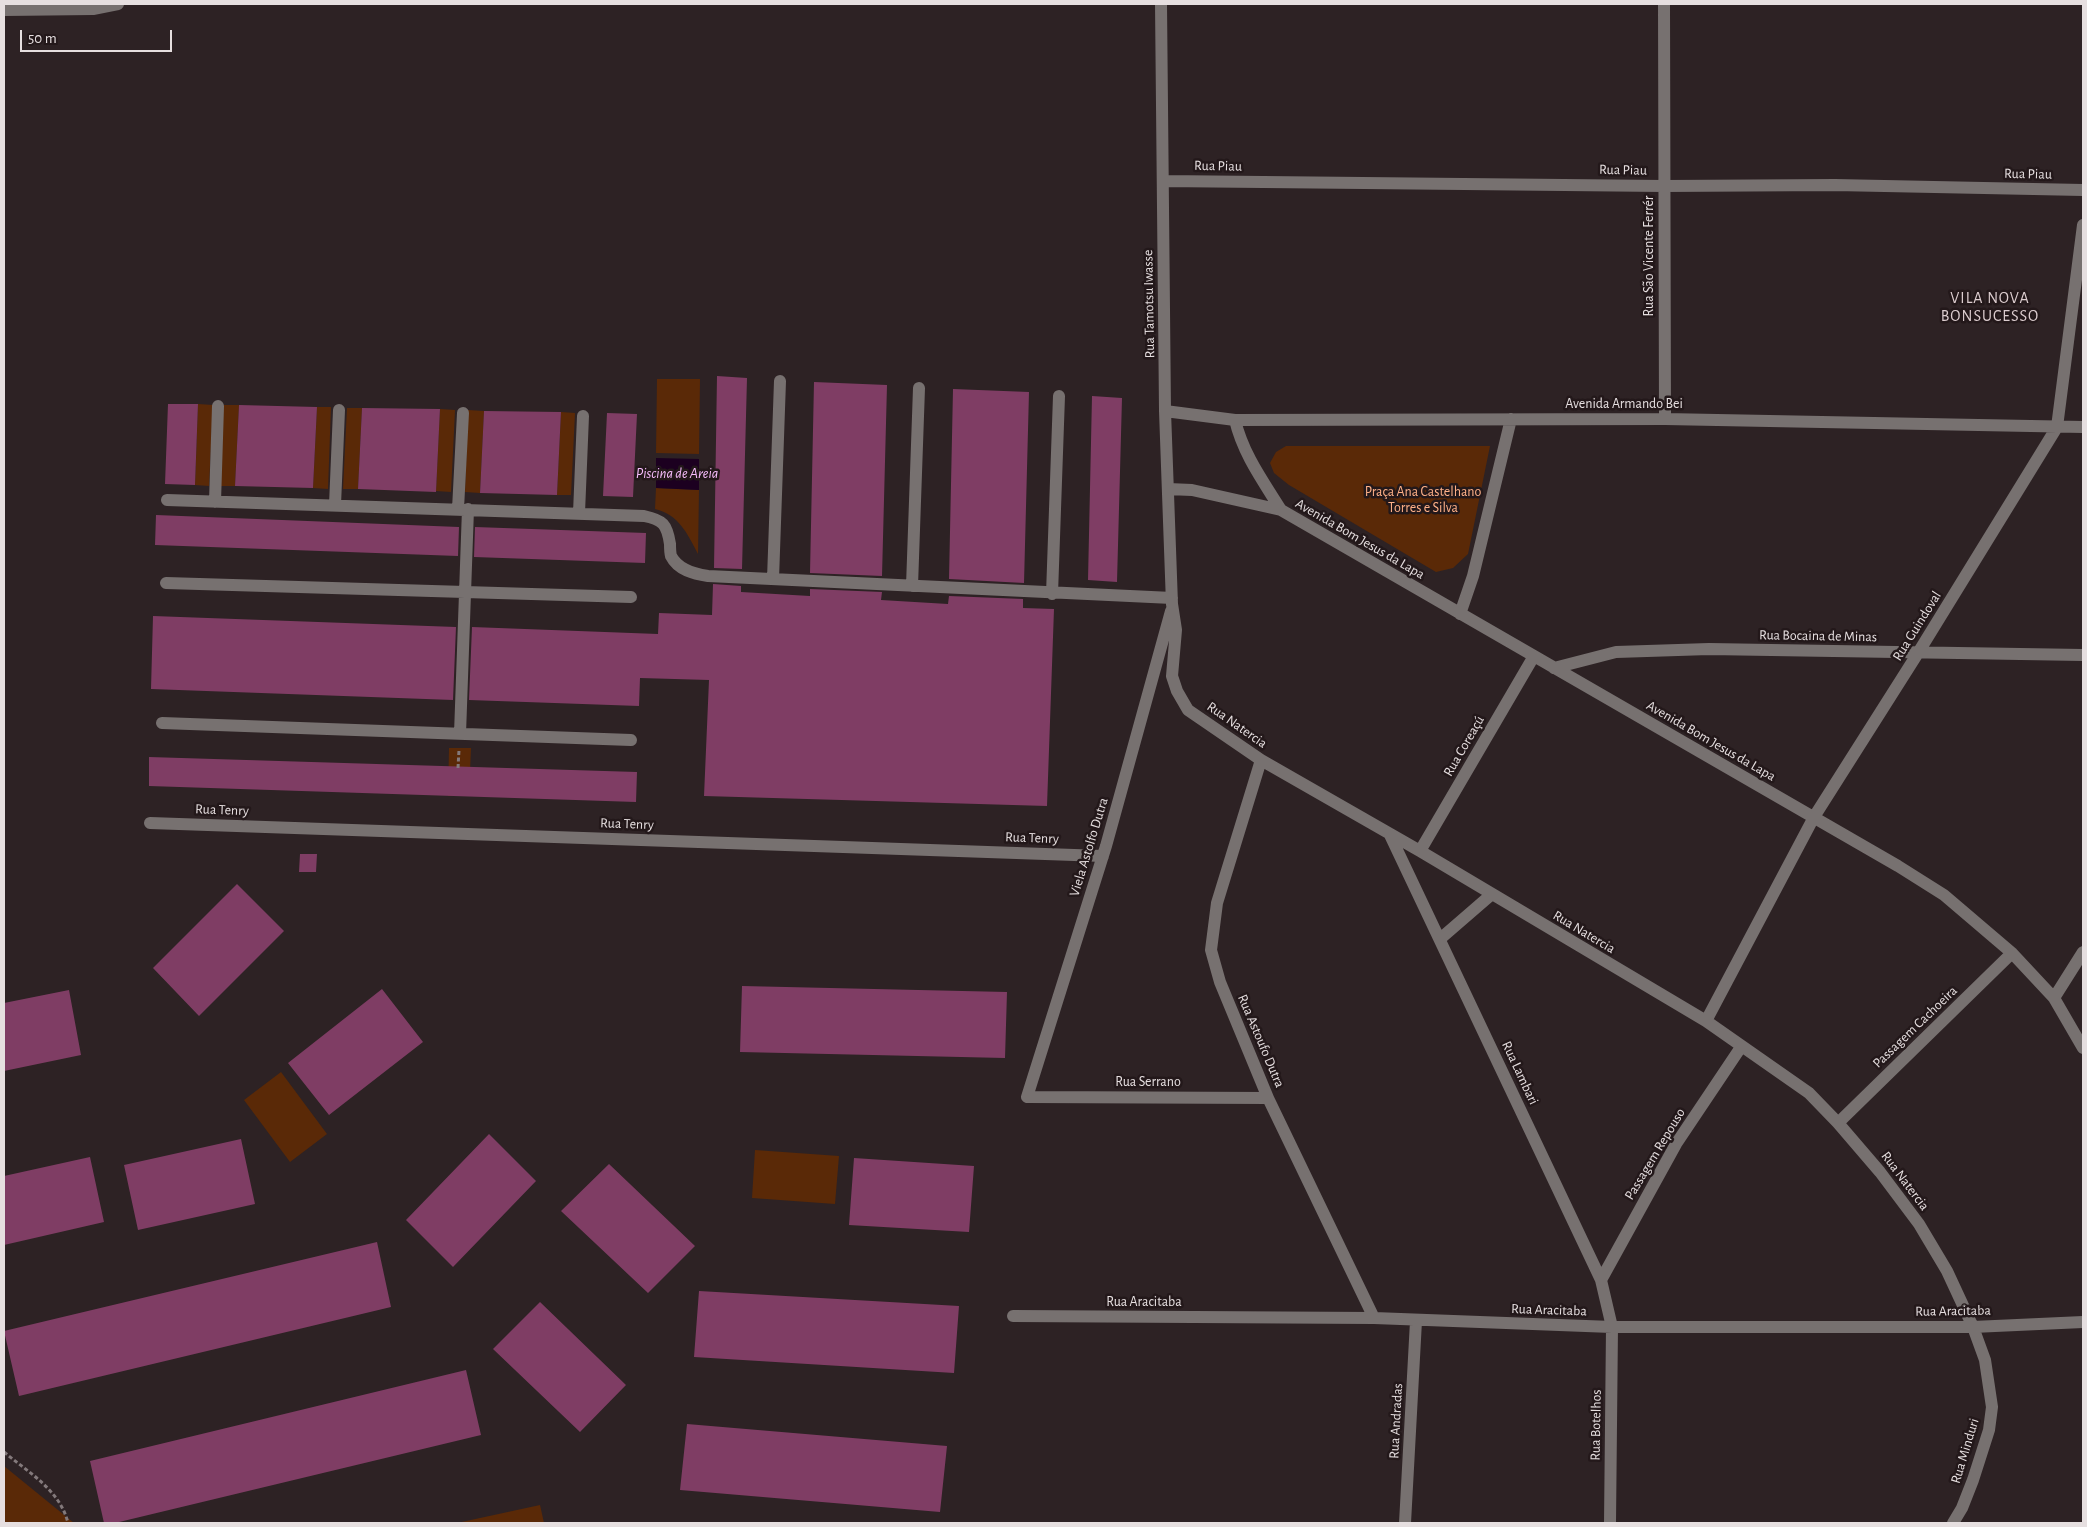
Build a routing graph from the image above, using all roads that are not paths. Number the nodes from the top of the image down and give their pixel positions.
1 (118, 4) edge
2 (1161, 4) edge
3 (1664, 4) edge
4 (4, 10) edge
5 (1162, 181) junction
6 (1664, 186) junction
7 (2083, 190) edge
8 (2083, 225) edge
9 (780, 381) dead end
10 (919, 388) dead end
11 (1059, 396) dead end
12 (218, 406) dead end
13 (338, 410) dead end
14 (1165, 411) junction
15 (463, 413) dead end
16 (583, 416) dead end
17 (1512, 419) junction
18 (1664, 419) junction
19 (1235, 420) junction
20 (2057, 427) junction
21 (2083, 427) edge
22 (1168, 489) junction
23 (167, 500) dead end
24 (215, 502) junction
25 (335, 505) junction
26 (463, 509) junction
27 (1281, 510) junction
28 (580, 513) junction
29 (773, 579) junction
30 (166, 583) dead end
31 (912, 586) junction
32 (466, 592) junction
33 (1052, 594) junction
34 (630, 598) dead end
35 (1172, 601) junction
36 (1460, 614) junction
37 (1918, 653) junction
38 (2083, 655) edge
39 (1534, 656) junction
40 (1554, 668) junction
41 (162, 723) dead end
42 (460, 734) junction
43 (631, 740) dead end
44 (1261, 760) junction
45 (1814, 817) junction
46 (150, 823) dead end
47 (1390, 835) junction
48 (1420, 851) junction
49 (1103, 856) junction
50 (1492, 894) junction
51 (1440, 939) junction
52 (2083, 952) edge
53 (2012, 953) junction
54 (2054, 998) junction
55 (1706, 1021) junction
56 (1741, 1047) junction
57 (2083, 1048) edge
58 (1027, 1097) joint
59 (1268, 1098) junction
60 (1838, 1123) junction
61 (1601, 1280) junction
62 (1014, 1316) dead end
63 (1374, 1318) junction
64 (1416, 1321) junction
65 (2083, 1322) edge
66 (1612, 1327) junction
67 (1973, 1327) junction
68 (1405, 1523) edge
69 (1610, 1523) edge
70 (1953, 1523) edge

1 - 4 street
2 - 5 street, Rua Tamotsu Iwasse
3 - 6 street, Rua São Vicente Ferrér
5 - 6 street, Rua Piau
5 - 14 street, Rua Tamotsu Iwasse
6 - 7 street, Rua Piau
6 - 18 street, Rua São Vicente Ferrér
8 - 20 street, Rua Guindoval
9 - 29 street
10 - 31 street
11 - 33 street
12 - 24 street
13 - 25 street
14 - 19 street, Avenida Armando Bei
14 - 22 street, Rua Tamotsu Iwasse
15 - 26 street
16 - 28 street
17 - 18 street, Avenida Armando Bei
17 - 19 street, Avenida Armando Bei
17 - 36 street
18 - 20 street, Avenida Armando Bei
19 - 27 street, Avenida Bom Jesus da Lapa
20 - 21 street, Avenida Armando Bei
20 - 37 street, Rua Guindoval
22 - 27 street, Avenida Bom Jesus da Lapa
22 - 35 street, Rua Tamotsu Iwasse
23 - 24 street
24 - 25 street
25 - 26 street
26 - 28 street
26 - 32 street
27 - 36 street, Avenida Bom Jesus da Lapa
28 - 29 street
29 - 31 street
30 - 32 street
31 - 33 street
32 - 34 street
32 - 42 street
33 - 35 street
35 - 44 street, Rua Natercia
35 - 49 street, Viela Astolfo Dutra
36 - 39 street, Avenida Bom Jesus da Lapa
37 - 38 street, Rua Bocaina de Minas
37 - 40 street, Rua Bocaina de Minas
37 - 45 street, Rua Guindoval
39 - 40 street, Avenida Bom Jesus da Lapa
39 - 48 street, Rua Coreaçú
40 - 45 street, Avenida Bom Jesus da Lapa
41 - 42 street
42 - 43 street
44 - 47 street, Rua Natercia
44 - 59 street, Rua Astoufo Dutra
45 - 53 street, Avenida Bom Jesus da Lapa
45 - 55 street, Rua Guindoval
46 - 49 street, Rua Tenry
47 - 48 street, Rua Natercia
47 - 51 street, Rua Lambari
48 - 50 street, Rua Natercia
49 - 58 street, Viela Astolfo Dutra
50 - 51 street
50 - 55 street, Rua Natercia
51 - 61 street, Rua Lambari
52 - 54 street
53 - 54 street, Avenida Bom Jesus da Lapa
53 - 60 street, Passagem Cachoeira
54 - 57 street, Avenida Bom Jesus da Lapa
55 - 56 street, Rua Natercia
56 - 60 street, Rua Natercia
56 - 61 street, Passagem Repouso
58 - 59 street, Rua Serrano
59 - 63 street, Rua Astoufo Dutra
60 - 67 street, Rua Natercia
61 - 66 street, Rua Lambari
62 - 63 street, Rua Aracitaba
63 - 64 street, Rua Aracitaba
64 - 66 street, Rua Aracitaba
64 - 68 street, Rua Andradas
65 - 67 street, Rua Aracitaba
66 - 67 street, Rua Aracitaba
66 - 69 street, Rua Botelhos
67 - 70 street, Rua Minduri

